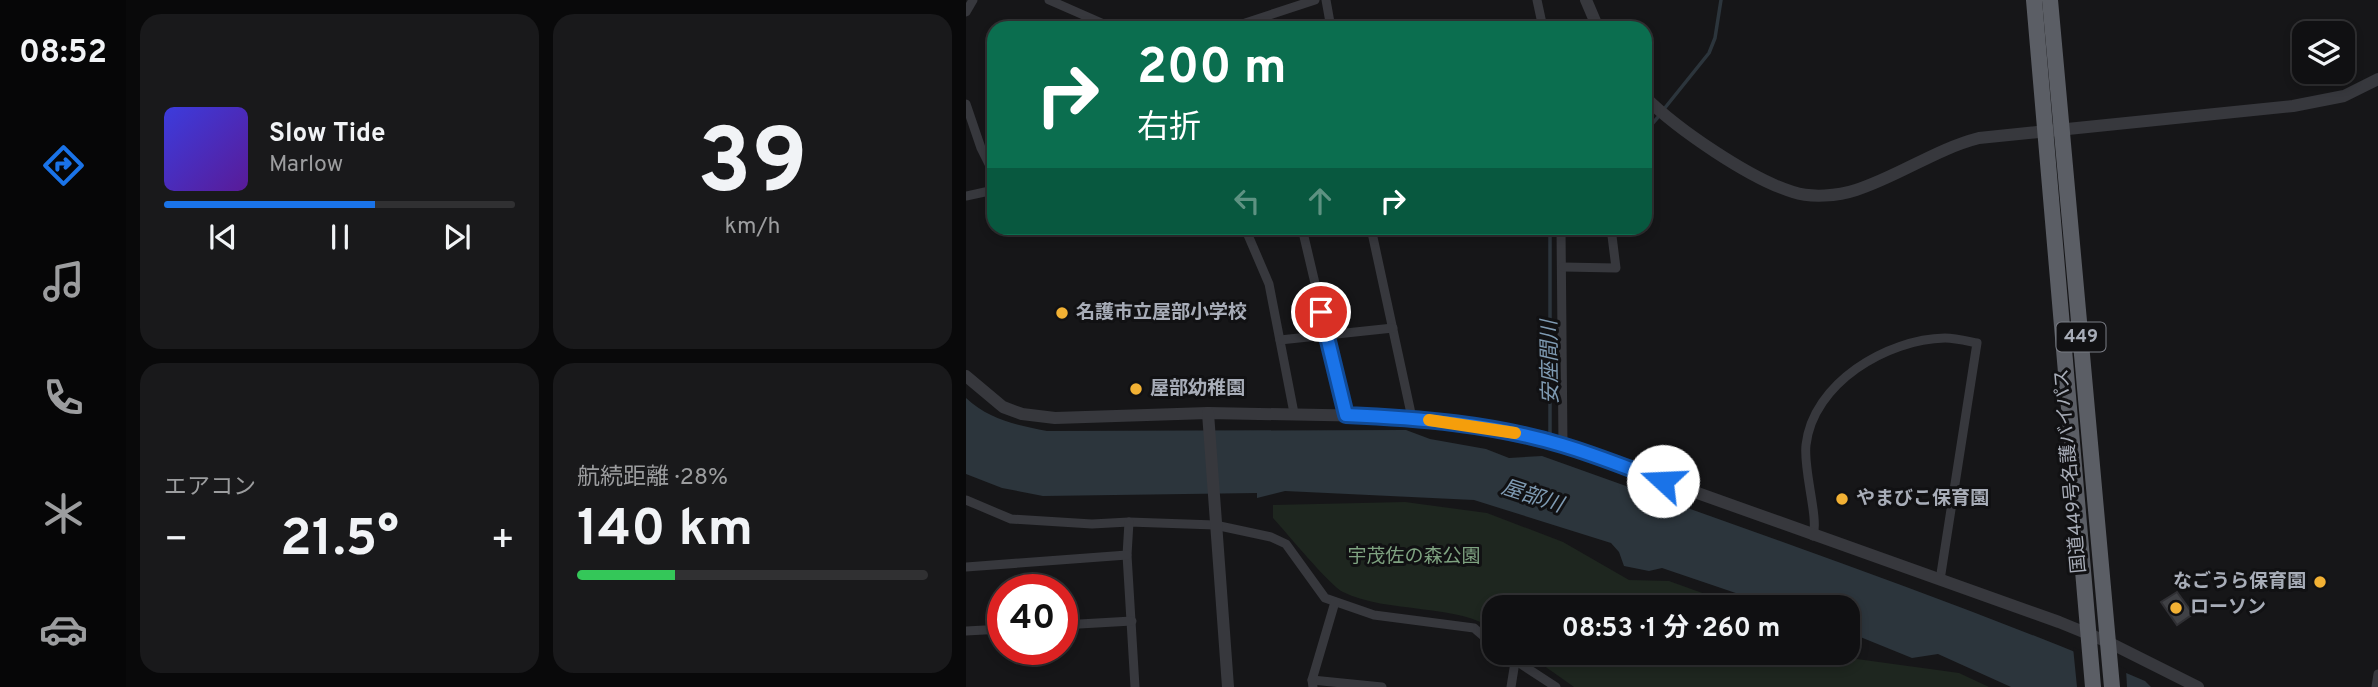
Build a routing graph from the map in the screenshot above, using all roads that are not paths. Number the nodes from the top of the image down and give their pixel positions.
1 (973, 0) edge
2 (1049, 0) edge
3 (1315, 0) edge
4 (1326, 0) edge
5 (1537, 0) edge
6 (1586, 0) edge
7 (2034, 0) edge
8 (2050, 0) edge
9 (966, 12) edge
10 (1096, 21) edge
11 (1253, 21) edge
12 (1330, 21) edge
13 (1542, 21) edge
14 (1595, 21) edge
15 (2378, 79) edge
16 (966, 104) edge
17 (1652, 104) edge
18 (2063, 129) junction
19 (2044, 130) junction
20 (987, 160) edge
21 (987, 191) edge
22 (966, 195) edge
23 (1248, 235) edge
24 (1304, 235) edge
25 (1373, 235) edge
26 (1561, 235) edge
27 (1612, 235) edge
28 (1563, 267) junction
29 (1393, 328) junction
30 (1327, 336) junction
31 (1280, 340) junction
32 (966, 376) edge
33 (1294, 414) junction
34 (1346, 415) junction
35 (1412, 418) junction
36 (1208, 419) junction
37 (1563, 445) junction
38 (966, 500) edge
39 (1129, 522) junction
40 (1215, 525) junction
41 (1813, 536) junction
42 (1127, 555) junction
43 (966, 567) edge
44 (1940, 580) junction
45 (1335, 602) junction
46 (1132, 621) junction
47 (1078, 624) edge
48 (987, 630) edge
49 (966, 631) edge
50 (2088, 633) junction
51 (1482, 635) edge
52 (2108, 642) junction
53 (1515, 665) edge
54 (1520, 665) edge
55 (2378, 674) edge
56 (1312, 683) edge
57 (1135, 687) edge
58 (1228, 687) edge
59 (1382, 687) edge
60 (1511, 687) edge
61 (1556, 687) edge
62 (2093, 687) edge
63 (2112, 687) edge
64 (2198, 687) edge
65 (2376, 687) edge

1 - 9 street
2 - 10 street
3 - 11 street
4 - 12 street
5 - 13 street
6 - 14 street
7 - 19 highway, 国道449号名護バイパス / 449
8 - 18 highway, 国道449号名護バイパス / 449
15 - 18 street
16 - 20 street
17 - 19 street
18 - 19 street
18 - 52 highway, 国道449号名護バイパス / 449
19 - 50 highway, 国道449号名護バイパス / 449
21 - 22 street
23 - 31 street
24 - 30 street
25 - 29 street
26 - 28 street
27 - 28 street
28 - 37 street
29 - 30 street
29 - 35 street
30 - 31 street
30 - 34 street
31 - 33 street
32 - 36 street
33 - 34 street
33 - 36 street
34 - 35 street
35 - 37 street
36 - 40 street
37 - 41 street
38 - 39 street
39 - 40 street
39 - 42 street
40 - 45 street
40 - 58 street
41 - 44 street
41 - 44 street
42 - 43 street
42 - 46 street
44 - 50 street
45 - 51 street
45 - 56 street
46 - 47 street
46 - 57 street
48 - 49 street
50 - 52 street
50 - 62 highway, 国道449号名護バイパス / 449
52 - 63 highway, 国道449号名護バイパス / 449
52 - 64 street
53 - 60 street
54 - 61 street
55 - 65 street
56 - 59 street

